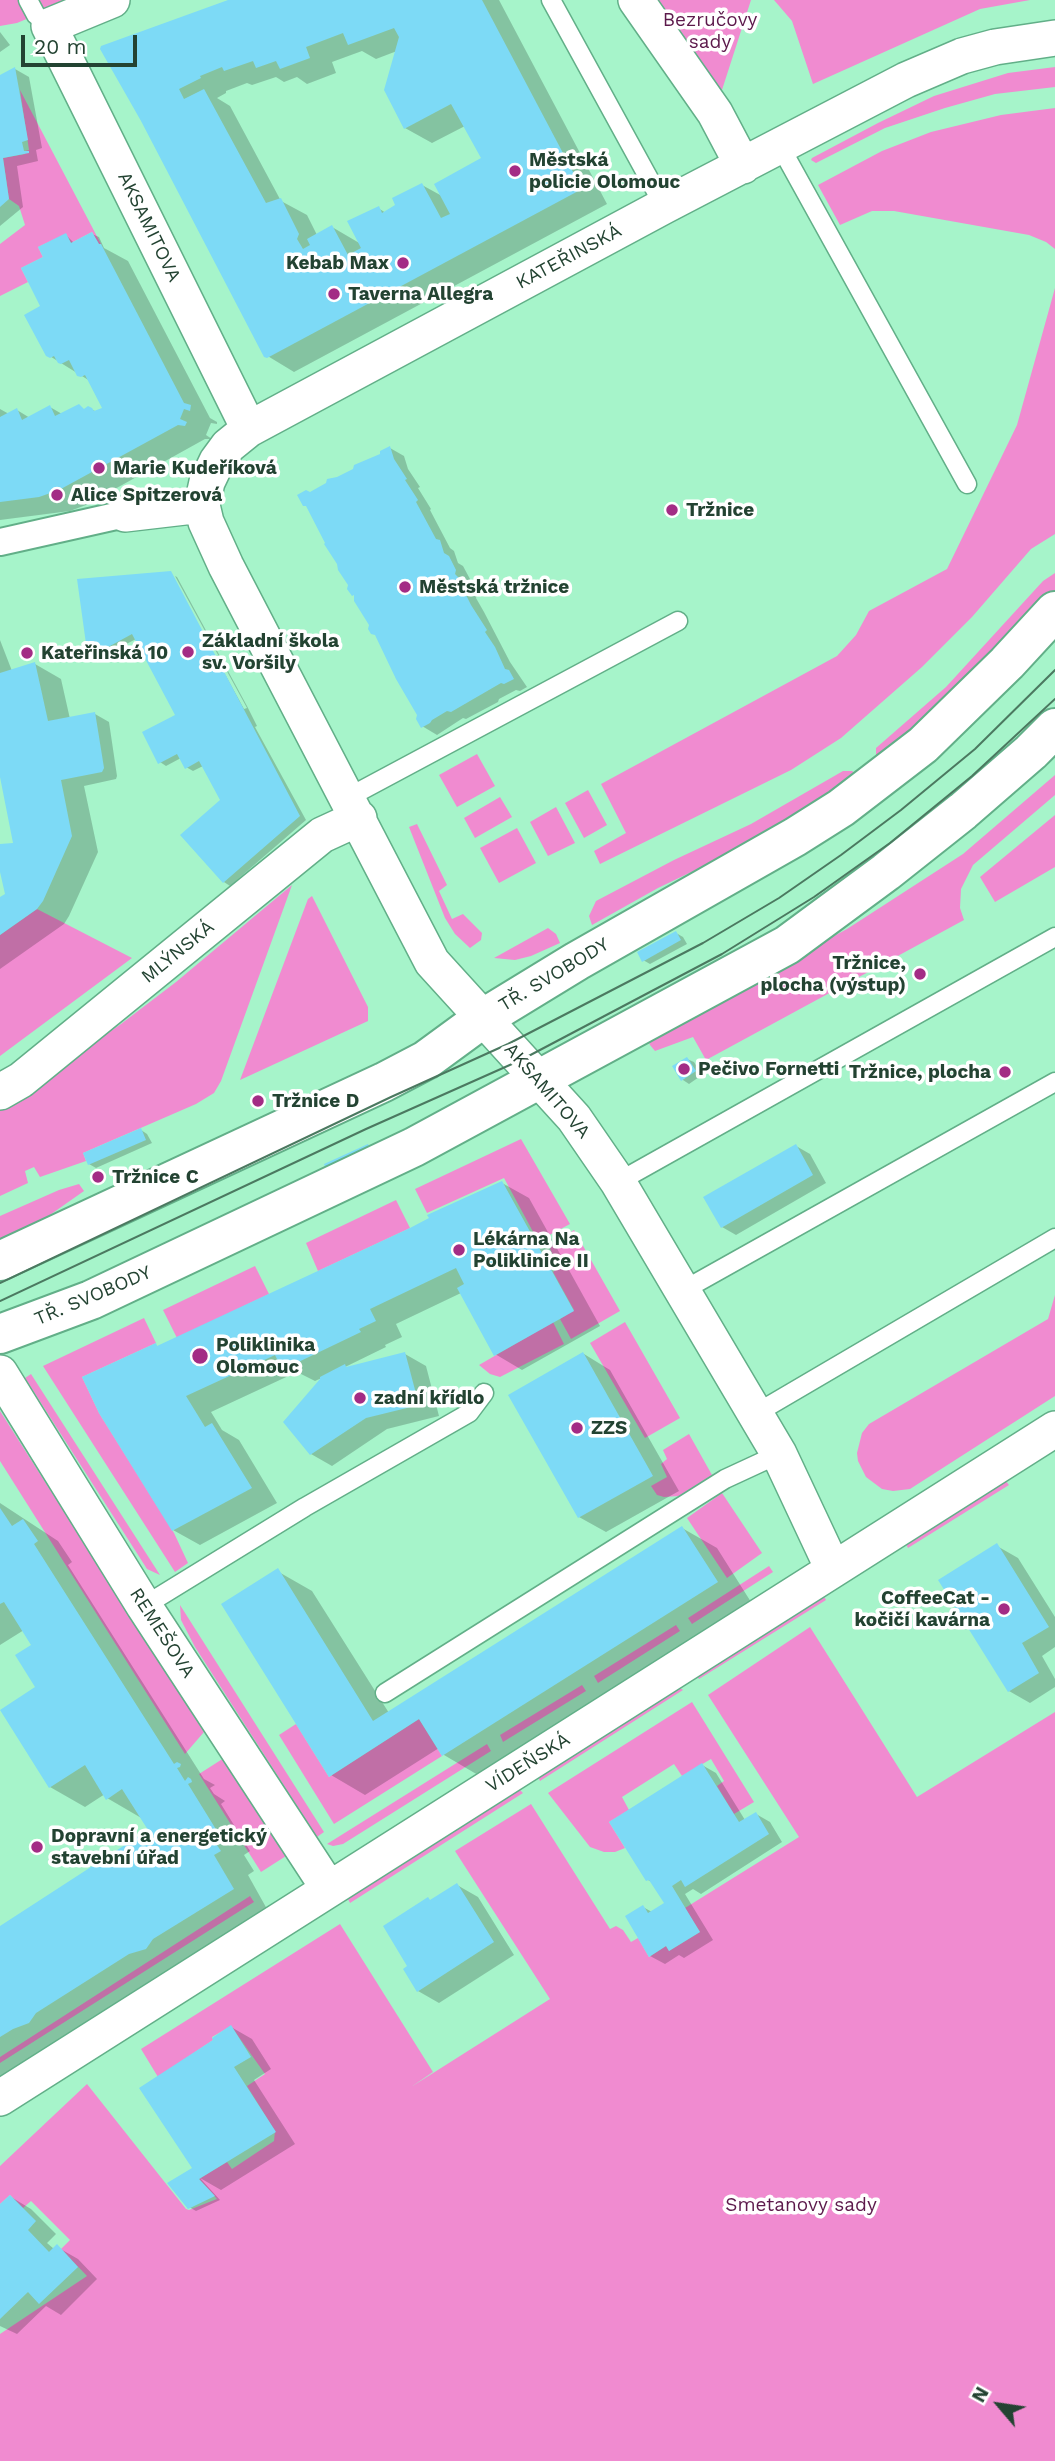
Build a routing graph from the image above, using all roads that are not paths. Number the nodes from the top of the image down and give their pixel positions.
1 (113, 0) edge
2 (551, 0) edge
3 (636, 0) edge
4 (39, 13) edge
5 (1055, 38) edge
6 (780, 146) junction
7 (743, 166) junction
8 (664, 206) junction
9 (249, 429) junction
10 (967, 484) dead end
11 (202, 505) junction
12 (125, 514) joint
13 (0, 542) edge
14 (1055, 611) edge
15 (678, 621) dead end
16 (1055, 728) edge
17 (1055, 757) edge
18 (354, 807) junction
19 (816, 925) junction
20 (1055, 937) edge
21 (482, 1019) junction
22 (539, 1079) junction
23 (1055, 1082) edge
24 (0, 1092) edge
25 (618, 1182) junction
26 (1055, 1238) edge
27 (0, 1261) edge
28 (682, 1291) junction
29 (0, 1334) edge
30 (0, 1373) edge
31 (484, 1393) dead end
32 (755, 1414) junction
33 (1055, 1429) edge
34 (779, 1454) junction
35 (833, 1569) junction
36 (144, 1606) junction
37 (385, 1693) dead end
38 (329, 1889) junction
39 (0, 2098) edge

1 - 4 street
2 - 8 lane
3 - 7 street
4 - 9 street, AKSAMITOVA
5 - 6 street, KATEŘINSKÁ
6 - 7 street, KATEŘINSKÁ
6 - 10 lane
7 - 8 street, KATEŘINSKÁ
8 - 9 street, KATEŘINSKÁ
9 - 11 street, KATEŘINSKÁ
11 - 12 street
11 - 18 street, AKSAMITOVA
12 - 13 street
14 - 21 street, TŘ. SVOBODY
15 - 18 lane
16 - 19 street, TŘ. SVOBODY
17 - 19 street, TŘ. SVOBODY
18 - 21 street, AKSAMITOVA
18 - 24 street, MLÝNSKÁ
19 - 22 street, TŘ. SVOBODY
20 - 25 lane
21 - 22 street, AKSAMITOVA
21 - 27 street, TŘ. SVOBODY
22 - 25 street, AKSAMITOVA
22 - 29 street, TŘ. SVOBODY
23 - 28 lane
25 - 28 street, AKSAMITOVA
26 - 32 lane
28 - 32 street, AKSAMITOVA
30 - 36 street, REMEŠOVA
31 - 36 lane
32 - 34 street, AKSAMITOVA
33 - 35 street, VÍDEŇSKÁ
34 - 35 street, AKSAMITOVA
34 - 37 lane
35 - 38 street, VÍDEŇSKÁ
36 - 38 street, REMEŠOVA
38 - 39 street, VÍDEŇSKÁ

